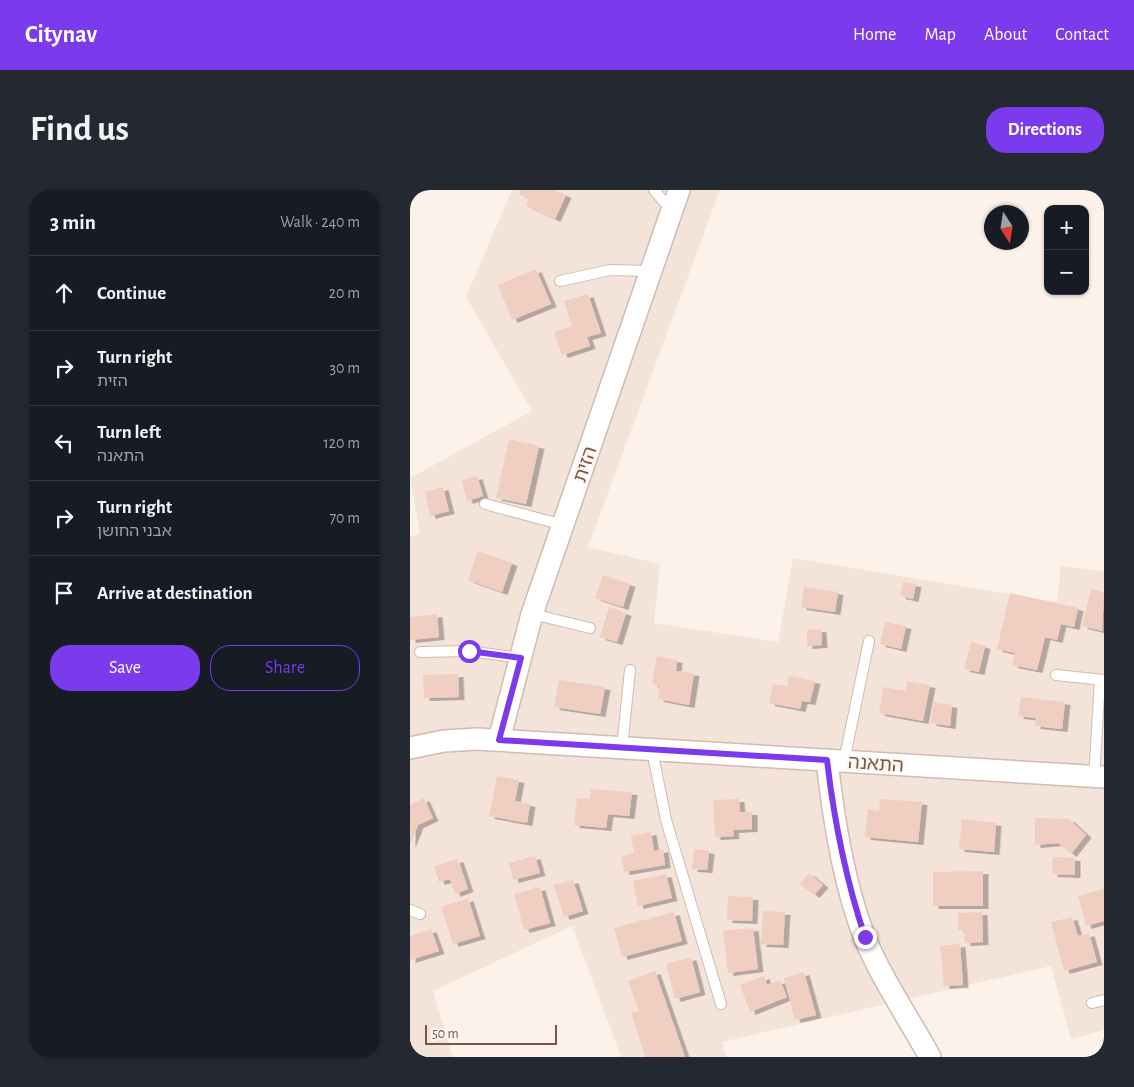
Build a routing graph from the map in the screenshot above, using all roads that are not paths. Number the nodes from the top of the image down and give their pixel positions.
1 (654, 190) edge
2 (679, 190) edge
3 (672, 210) junction
4 (651, 271) junction
5 (560, 281) dead end
6 (485, 504) dead end
7 (564, 525) junction
8 (532, 614) junction
9 (590, 628) dead end
10 (869, 640) dead end
11 (420, 652) dead end
12 (521, 658) junction
13 (630, 670) dead end
14 (1056, 674) dead end
15 (1102, 680) edge
16 (499, 740) junction
17 (410, 748) edge
18 (622, 748) junction
19 (652, 750) junction
20 (835, 761) junction
21 (1099, 777) edge
22 (1104, 1000) edge
23 (1092, 1003) dead end
24 (721, 1004) dead end
25 (930, 1057) edge

1 - 3 lane
2 - 3 street, הזית
3 - 4 street, הזית
4 - 5 lane
4 - 7 street, הזית
6 - 7 lane
7 - 8 street, הזית
8 - 9 lane
8 - 12 street, הזית
10 - 20 lane
11 - 12 lane
12 - 16 street, הזית
13 - 18 lane
14 - 15 lane
15 - 21 lane
16 - 17 street, התאנה
16 - 18 street, התאנה
18 - 19 street, התאנה
19 - 20 street, התאנה
19 - 24 lane
20 - 21 street, התאנה
20 - 25 street
22 - 23 lane

